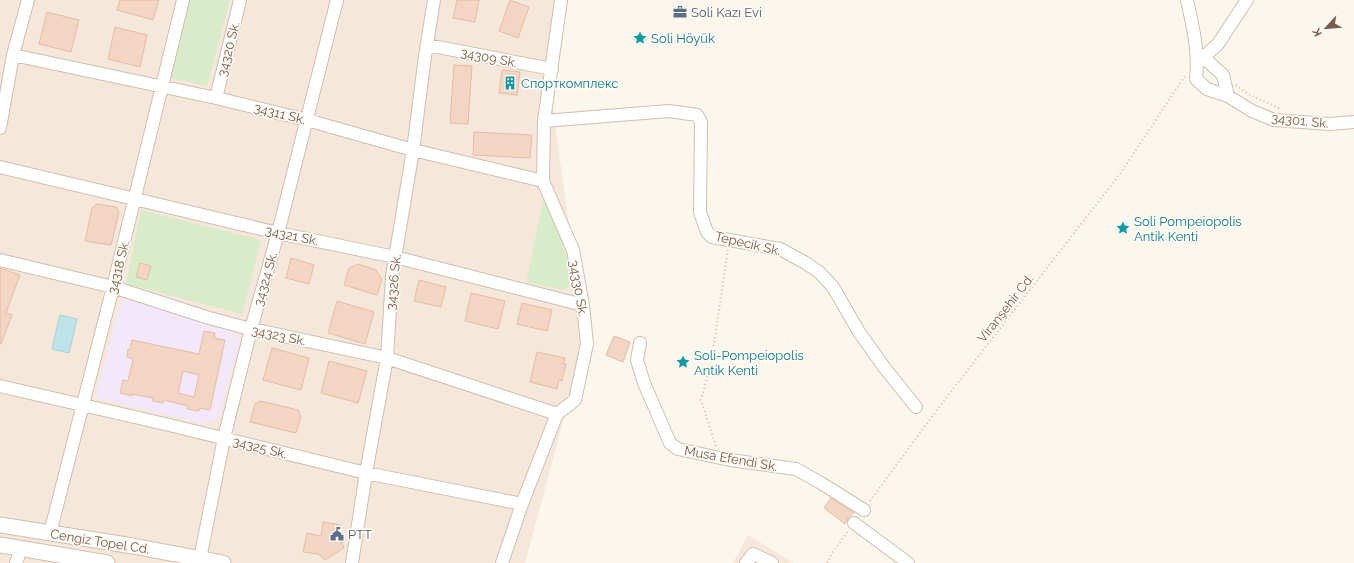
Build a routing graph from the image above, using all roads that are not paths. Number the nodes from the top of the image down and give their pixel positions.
1 (28, 0) edge
2 (183, 0) edge
3 (240, 0) edge
4 (337, 0) edge
5 (434, 0) edge
6 (561, 0) edge
7 (1187, 0) edge
8 (1247, 0) edge
9 (426, 45) junction
10 (13, 55) junction
11 (1200, 60) junction
12 (552, 69) junction
13 (162, 87) junction
14 (1228, 96) junction
15 (216, 98) junction
16 (306, 120) junction
17 (544, 121) junction
18 (1354, 122) edge
19 (0, 128) edge
20 (413, 150) junction
21 (0, 167) edge
22 (544, 181) junction
23 (134, 199) junction
24 (278, 233) junction
25 (395, 257) junction
26 (0, 260) edge
27 (113, 287) junction
28 (583, 305) junction
29 (251, 329) junction
30 (640, 343) dead end
31 (388, 358) junction
32 (0, 386) edge
33 (82, 405) junction
34 (916, 407) dead end
35 (557, 414) junction
36 (224, 438) junction
37 (366, 473) junction
38 (522, 504) junction
39 (864, 510) road end
40 (854, 523) road end
41 (0, 525) edge
42 (50, 533) junction
43 (0, 545) edge
44 (21, 549) junction
45 (200, 559) junction
46 (16, 563) edge
47 (107, 563) edge
48 (223, 563) edge
49 (352, 563) edge
50 (502, 563) edge
51 (746, 563) edge
52 (772, 563) edge
53 (908, 563) edge

1 - 10 street
2 - 13 street, 34318 Sk.
3 - 15 street, 34320 Sk.
4 - 16 street, 34324 Sk.
5 - 9 street, 34326 Sk.
6 - 12 street, 34330 Sk.
7 - 11 street
8 - 11 street
9 - 12 street, 34309 Sk.
9 - 20 street, 34326 Sk.
10 - 13 street, 34311 Sk.
10 - 19 street
11 - 14 street
11 - 14 street, 34301. Sk.
12 - 17 street, 34330 Sk.
13 - 15 street, 34311 Sk.
13 - 23 street, 34318 Sk.
14 - 18 street, 34301. Sk.
15 - 16 street, 34311 Sk.
16 - 20 street, 34311 Sk.
16 - 24 street, 34324 Sk.
17 - 22 street, 34330 Sk.
17 - 34 street, Tepecik Sk.
20 - 22 street, 34311 Sk.
20 - 25 street, 34326 Sk.
21 - 23 street, 34321 Sk.
22 - 28 street, 34330 Sk.
23 - 24 street, 34321 Sk.
23 - 27 street, 34318 Sk.
24 - 25 street, 34321 Sk.
24 - 29 street, 34324 Sk.
25 - 28 street, 34321 Sk.
25 - 31 street, 34326 Sk.
26 - 27 street, 34323 Sk.
27 - 29 street, 34323 Sk.
27 - 33 street, 34318 Sk.
28 - 35 street, 34330 Sk.
29 - 31 street, 34323 Sk.
29 - 36 street, 34324 Sk.
30 - 39 street, Musa Efendi Sk.
31 - 35 street, 34323 Sk.
31 - 37 street, 34326 Sk.
32 - 33 street, 34325 Sk.
33 - 36 street, 34325 Sk.
33 - 42 street, 34318 Sk.
35 - 38 street
36 - 37 street, 34325 Sk.
36 - 45 street, 34324 Sk.
37 - 38 street, 34325 Sk.
37 - 49 street, 34326 Sk.
38 - 50 street
40 - 53 street
41 - 42 street, Cengiz Topel Cd.
42 - 45 street, Cengiz Topel Cd.
43 - 44 street, Cengiz Topel Cd.
44 - 46 street
44 - 47 street, Cengiz Topel Cd.
45 - 48 street, Cengiz Topel Cd.
51 - 52 street

